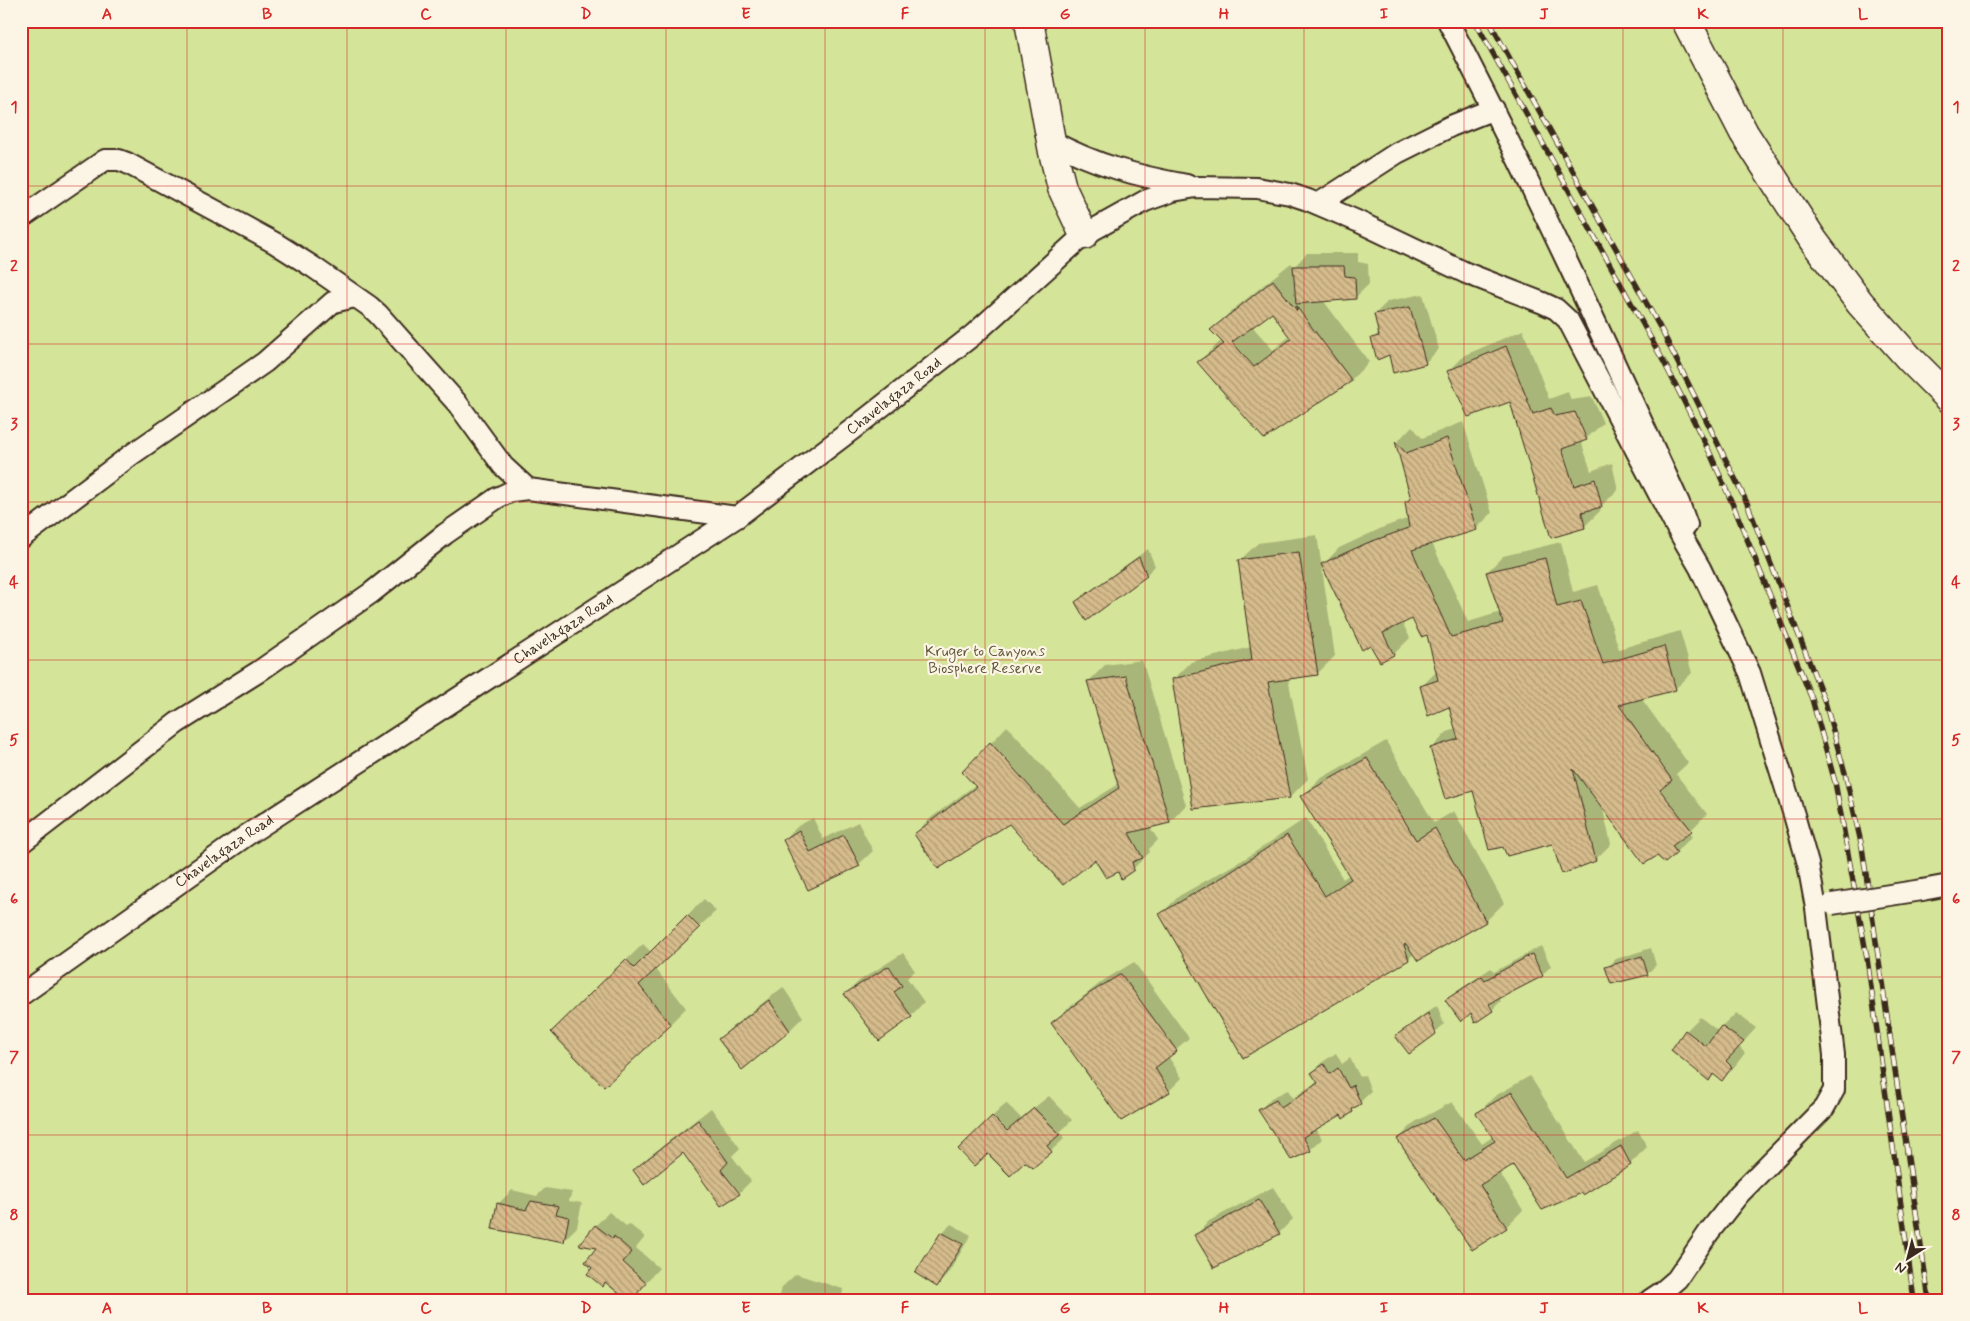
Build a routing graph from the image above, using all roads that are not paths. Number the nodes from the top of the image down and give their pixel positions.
1 (1029, 21) edge
2 (1448, 21) edge
3 (1686, 21) edge
4 (1494, 109) junction
5 (1051, 141) junction
6 (1196, 187) junction
7 (1318, 204) junction
8 (21, 218) edge
9 (1084, 234) junction
10 (356, 297) junction
11 (1949, 398) edge
12 (528, 488) junction
13 (737, 517) junction
14 (21, 538) edge
15 (1700, 568) junction
16 (21, 843) edge
17 (1949, 886) edge
18 (1824, 906) junction
19 (21, 995) edge
20 (1650, 1300) edge

1 - 5 street
2 - 4 street
3 - 11 street
4 - 7 street
4 - 15 street
5 - 6 street
5 - 9 street
6 - 7 street
6 - 9 street, Chavelagaza Road
7 - 15 street
8 - 10 street
9 - 13 street, Chavelagaza Road
10 - 12 street
10 - 14 street
12 - 13 street
12 - 16 street
13 - 19 street, Chavelagaza Road
15 - 18 street
17 - 18 street, bridge
18 - 20 street

